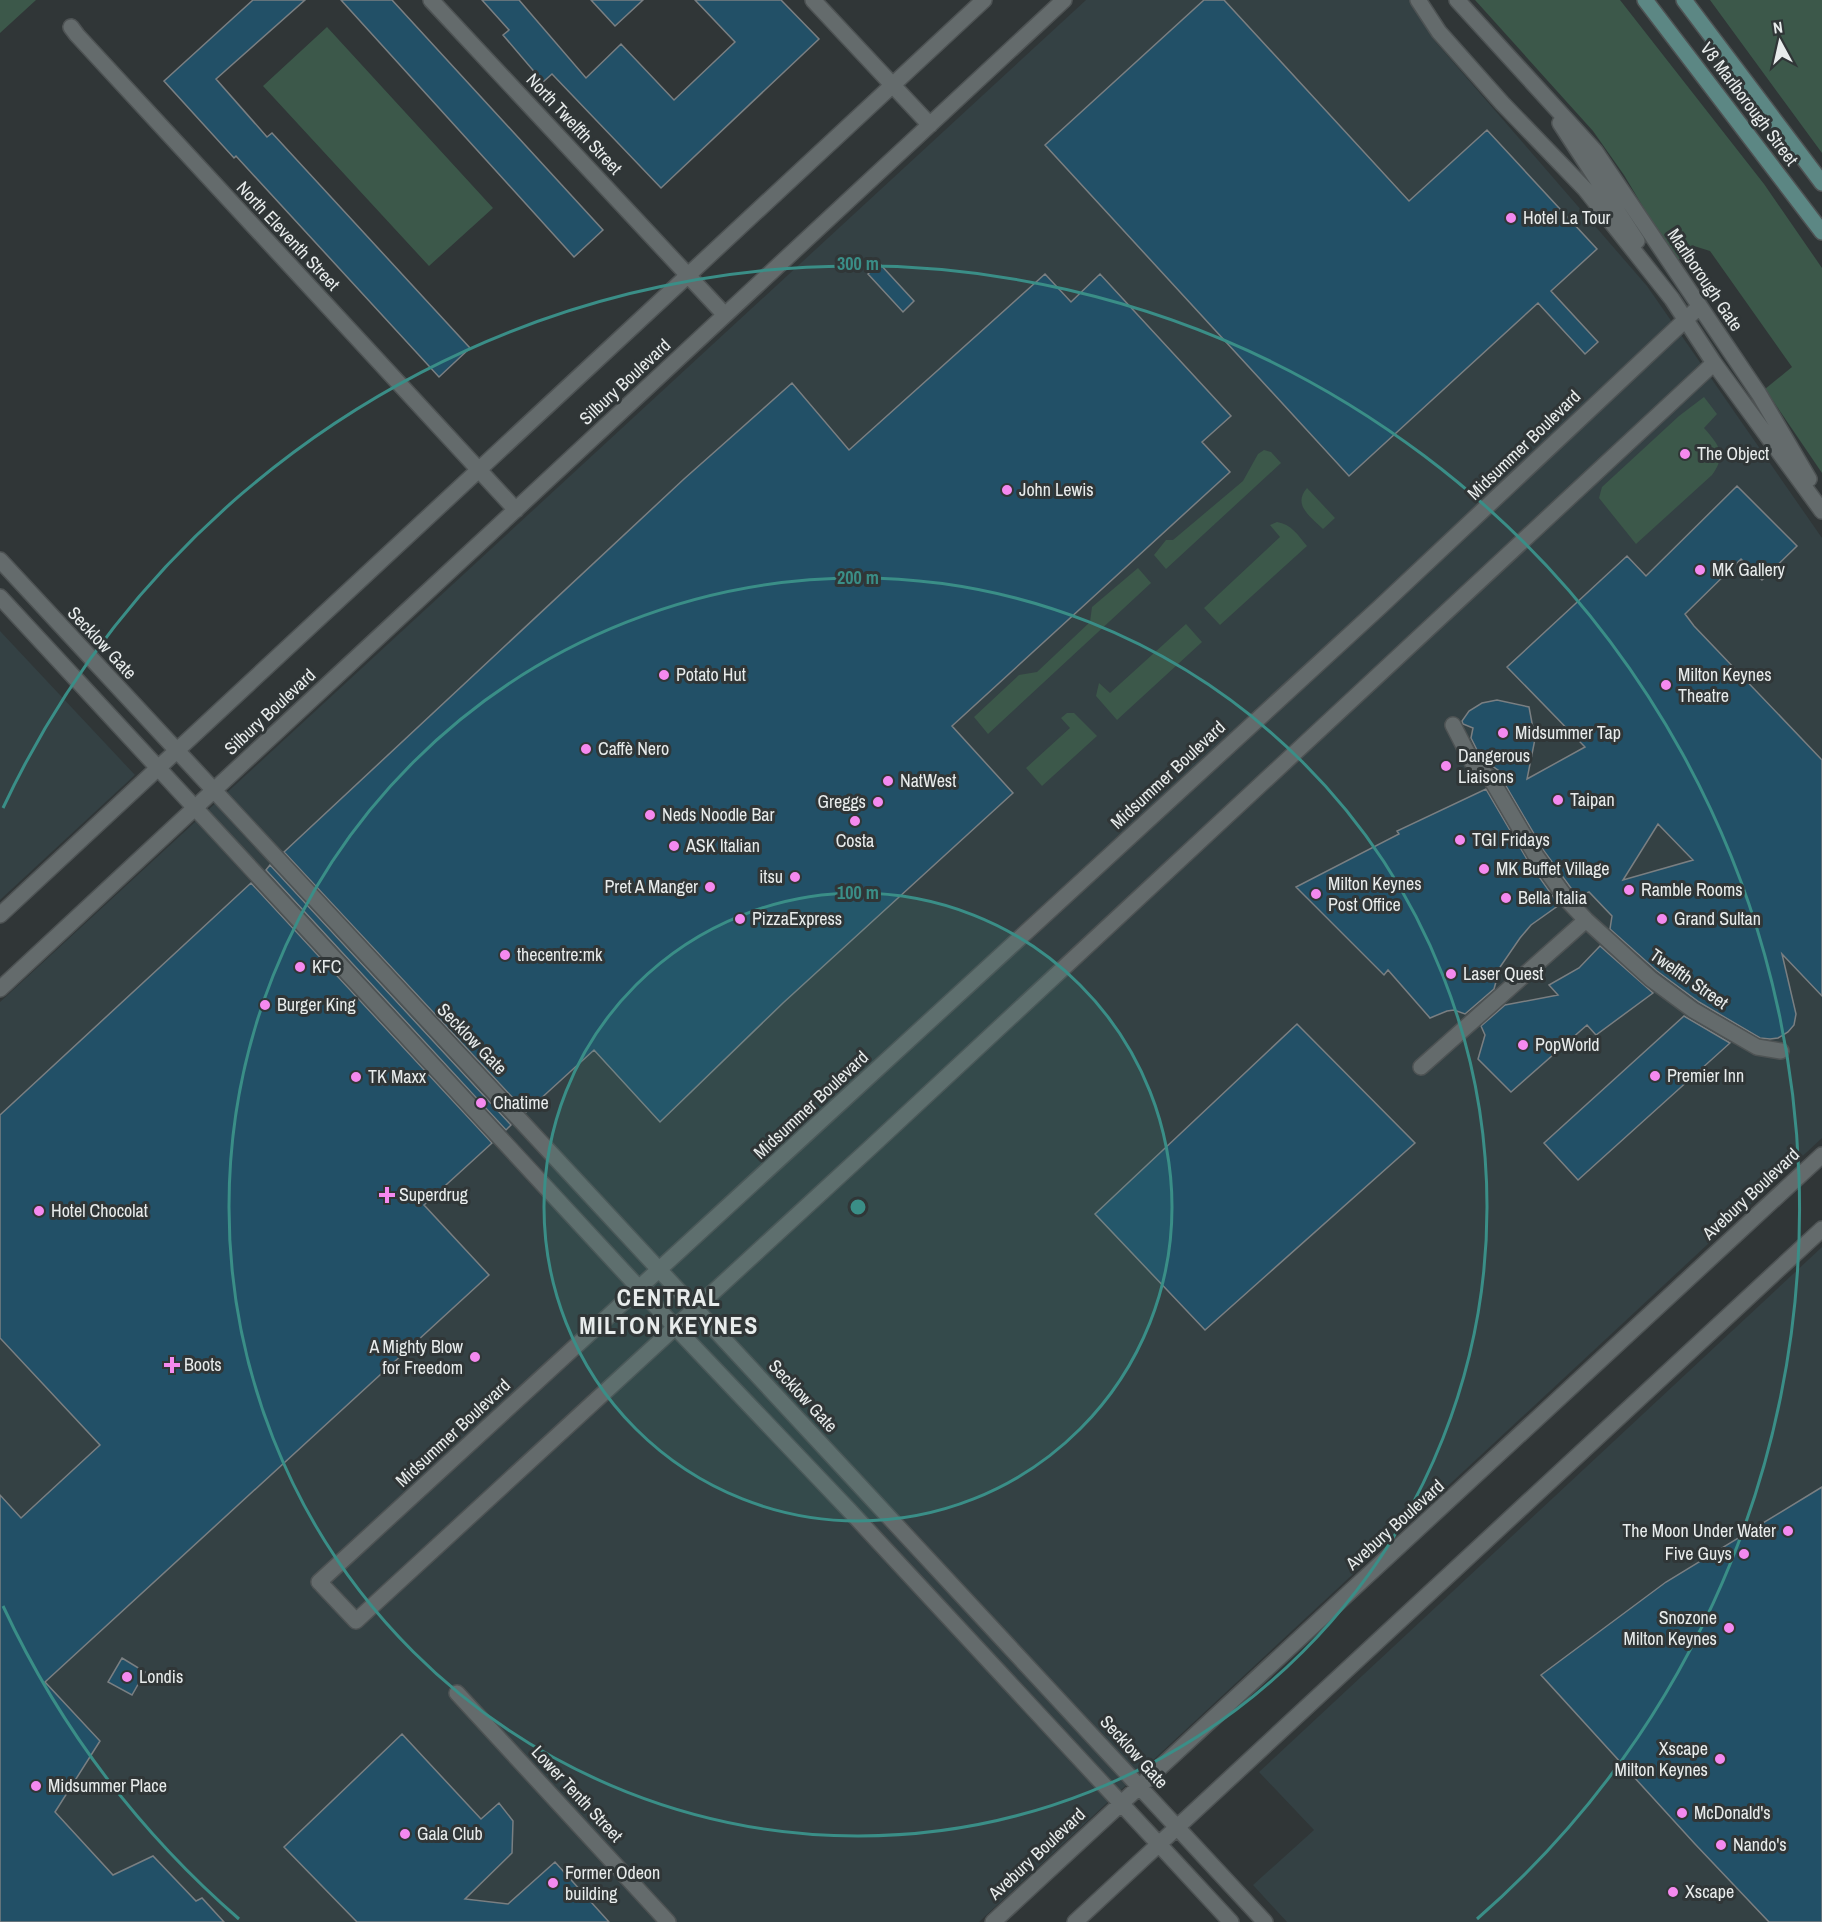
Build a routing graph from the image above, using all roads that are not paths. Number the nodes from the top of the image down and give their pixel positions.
1 (431, 0) edge
2 (813, 0) edge
3 (984, 0) edge
4 (1064, 0) edge
5 (1418, 0) edge
6 (1457, 0) edge
7 (1645, 0) edge
8 (1684, 0) edge
9 (71, 27) dead end
10 (892, 86) junction
11 (930, 125) junction
12 (1822, 183) edge
13 (1822, 232) edge
14 (688, 275) junction
15 (1664, 276) junction
16 (1699, 307) junction
17 (726, 315) junction
18 (1685, 319) junction
19 (1714, 363) junction
20 (478, 470) junction
21 (1822, 501) edge
22 (516, 510) junction
23 (1822, 511) edge
24 (0, 560) edge
25 (0, 597) edge
26 (1453, 725) dead end
27 (176, 752) junction
28 (157, 769) junction
29 (213, 791) junction
30 (194, 808) junction
31 (0, 915) edge
32 (1586, 920) junction
33 (0, 989) edge
34 (1781, 1051) dead end
35 (1421, 1067) dead end
36 (1822, 1155) edge
37 (1822, 1228) edge
38 (660, 1269) junction
39 (640, 1288) junction
40 (695, 1308) junction
41 (675, 1327) junction
42 (457, 1693) dead end
43 (1139, 1788) junction
44 (1120, 1805) junction
45 (1177, 1828) junction
46 (1159, 1845) junction
47 (668, 1922) edge
48 (993, 1922) edge
49 (1075, 1922) edge
50 (1231, 1922) edge
51 (1265, 1922) edge

1 - 14 street, North Twelfth Street
2 - 10 street
3 - 10 street, Silbury Boulevard
4 - 11 street, Silbury Boulevard
5 - 15 street, Marlborough Gate
6 - 15 street, Marlborough Gate
7 - 13 main road, V8 Marlborough Street
8 - 12 main road, V8 Marlborough Street
9 - 20 street, North Eleventh Street
10 - 11 street
10 - 14 street, Silbury Boulevard
11 - 17 street, Silbury Boulevard
14 - 17 street, North Twelfth Street
14 - 20 street, Silbury Boulevard
15 - 16 street, Marlborough Gate
15 - 18 street, Marlborough Gate
16 - 18 street, Midsummer Boulevard
16 - 21 street, Marlborough Gate
17 - 22 street, Silbury Boulevard
18 - 19 street, Marlborough Gate
18 - 38 street, Midsummer Boulevard
19 - 23 street, Marlborough Gate
19 - 40 street
20 - 22 street, North Eleventh Street
20 - 27 street, Silbury Boulevard
22 - 29 street, Silbury Boulevard
24 - 27 street, Secklow Gate
25 - 28 street
26 - 32 street, Twelfth Street
27 - 28 street, Silbury Boulevard
27 - 29 street, Secklow Gate
28 - 30 street
28 - 31 street
29 - 30 street, Silbury Boulevard
29 - 38 street, Secklow Gate
30 - 33 street
30 - 39 street
32 - 34 street, Twelfth Street
32 - 35 street
36 - 43 street, Avebury Boulevard
37 - 45 street
38 - 39 street, Midsummer Boulevard
38 - 40 street, Secklow Gate
39 - 41 street
39 - 41 street, Midsummer Boulevard
40 - 41 street
40 - 43 street, Secklow Gate
41 - 44 street
42 - 47 street, Lower Tenth Street
43 - 44 street, Avebury Boulevard
43 - 45 street, Secklow Gate
44 - 46 street
44 - 48 street, Avebury Boulevard
45 - 46 street
45 - 51 street, Secklow Gate
46 - 49 street
46 - 50 street

